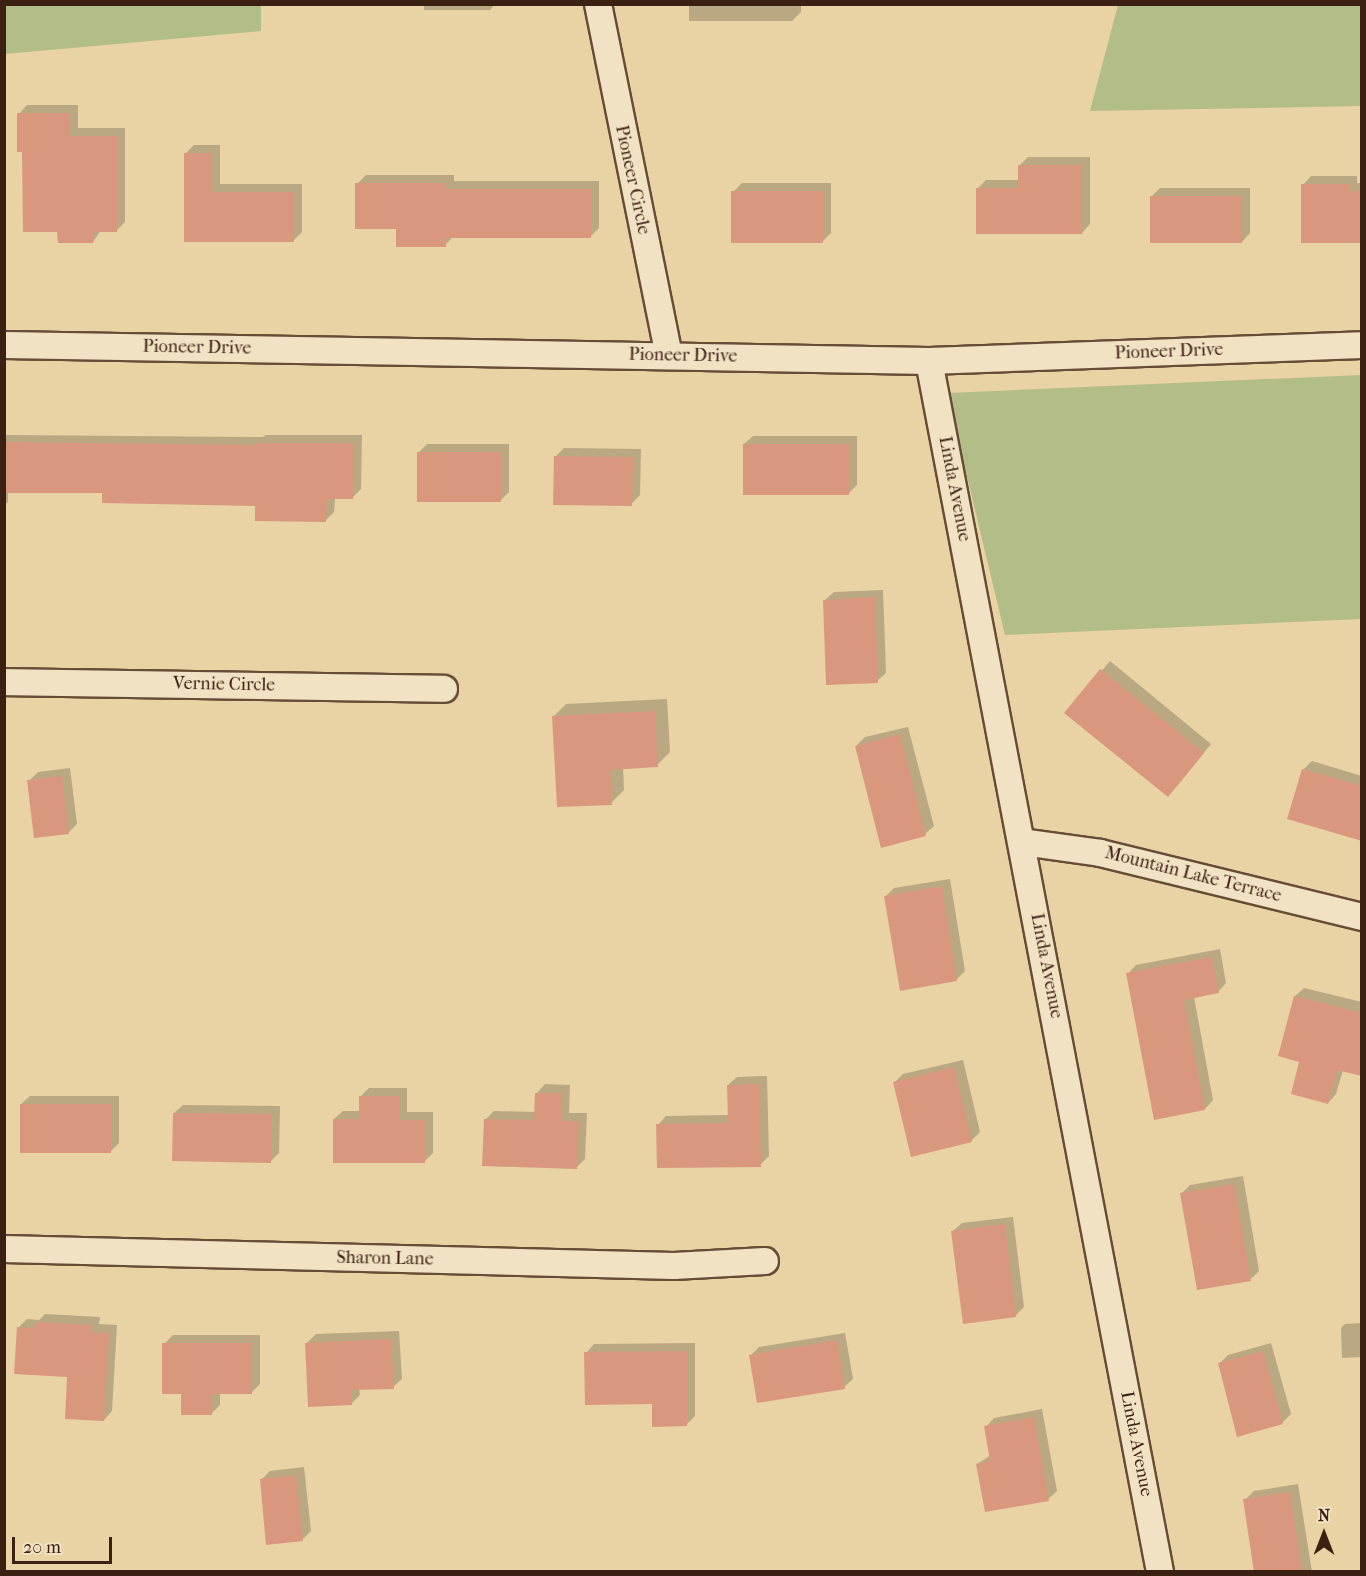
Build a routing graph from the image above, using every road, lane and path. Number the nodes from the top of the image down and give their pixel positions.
1 (597, 4) edge
2 (4, 345) edge
3 (1362, 345) edge
4 (669, 356) junction
5 (929, 361) junction
6 (4, 682) edge
7 (444, 689) dead end
8 (1022, 843) junction
9 (1362, 917) edge
10 (4, 1249) edge
11 (765, 1261) dead end
12 (1160, 1572) edge

1 - 4 street, Pioneer Circle
2 - 4 street, Pioneer Drive
3 - 5 street, Pioneer Drive
4 - 5 street, Pioneer Drive
5 - 8 street, Linda Avenue
6 - 7 street, Vernie Circle
8 - 9 street, Mountain Lake Terrace
8 - 12 street, Linda Avenue
10 - 11 street, Sharon Lane

